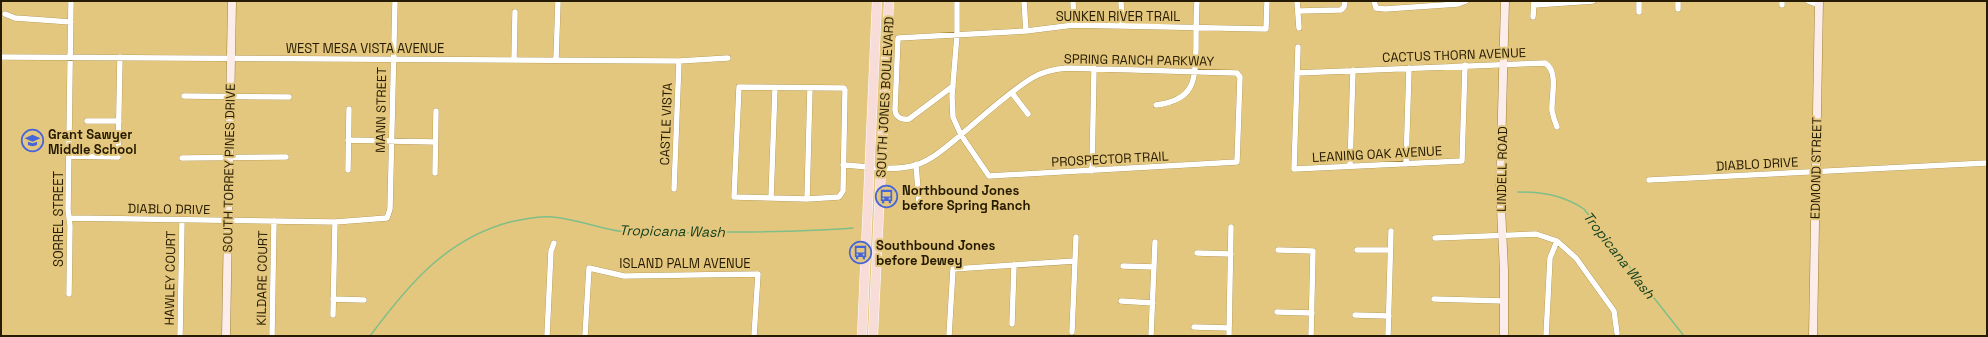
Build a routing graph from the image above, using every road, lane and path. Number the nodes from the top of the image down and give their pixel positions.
1 (71, 1) edge
2 (232, 1) edge
3 (395, 1) edge
4 (558, 1) edge
5 (877, 1) edge
6 (889, 1) edge
7 (957, 1) edge
8 (1024, 1) edge
9 (1073, 1) edge
10 (1121, 1) edge
11 (1197, 1) edge
12 (1267, 1) edge
13 (1297, 1) edge
14 (1374, 1) edge
15 (1505, 1) edge
16 (1593, 1) edge
17 (1639, 1) edge
18 (1678, 1) edge
19 (1808, 1) edge
20 (1465, 2) edge
21 (1534, 3) edge
22 (1819, 3) edge
23 (1345, 4) edge
24 (1678, 9) dead end
25 (1299, 11) junction
26 (515, 12) dead end
27 (1639, 12) dead end
28 (5, 14) dead end
29 (1533, 17) dead end
30 (71, 22) junction
31 (1074, 25) junction
32 (1122, 25) junction
33 (1196, 27) junction
34 (1299, 28) dead end
35 (1026, 31) junction
36 (957, 35) junction
37 (1298, 47) dead end
38 (1, 57) edge
39 (70, 57) junction
40 (120, 57) junction
41 (231, 58) junction
42 (393, 58) junction
43 (728, 58) dead end
44 (514, 60) junction
45 (556, 60) junction
46 (679, 61) junction
47 (1504, 64) junction
48 (1465, 65) junction
49 (1094, 68) junction
50 (1409, 68) junction
51 (1353, 70) junction
52 (1195, 72) junction
53 (1297, 72) junction
54 (953, 86) junction
55 (775, 88) junction
56 (810, 88) junction
57 (1012, 94) junction
58 (184, 96) dead end
59 (230, 97) junction
60 (289, 97) dead end
61 (1156, 105) dead end
62 (349, 109) dead end
63 (436, 111) dead end
64 (1028, 114) dead end
65 (87, 121) dead end
66 (118, 121) junction
67 (1557, 127) dead end
68 (961, 135) junction
69 (348, 140) junction
70 (392, 141) junction
71 (435, 142) junction
72 (69, 156) junction
73 (229, 157) junction
74 (286, 157) dead end
75 (182, 158) dead end
76 (1987, 163) edge
77 (916, 164) junction
78 (1233, 164) joint
79 (1406, 164) junction
80 (843, 165) junction
81 (1350, 166) junction
82 (870, 168) junction
83 (882, 168) junction
84 (348, 170) dead end
85 (1092, 171) junction
86 (1816, 172) junction
87 (434, 173) dead end
88 (1648, 180) dead end
89 (674, 189) dead end
90 (771, 198) junction
91 (807, 199) junction
92 (919, 203) dead end
93 (69, 218) junction
94 (387, 218) joint
95 (182, 220) junction
96 (228, 221) junction
97 (274, 221) junction
98 (335, 222) junction
99 (1231, 227) dead end
100 (1391, 231) dead end
101 (1502, 235) junction
102 (1076, 237) dead end
103 (1435, 238) dead end
104 (1557, 241) junction
105 (1155, 242) dead end
106 (554, 243) dead end
107 (1278, 250) dead end
108 (1357, 250) dead end
109 (1390, 250) junction
110 (1197, 253) dead end
111 (1231, 254) junction
112 (866, 257) junction
113 (1075, 261) junction
114 (1014, 265) junction
115 (1124, 266) dead end
116 (1154, 267) junction
117 (876, 289) junction
118 (69, 294) dead end
119 (333, 299) junction
120 (1434, 299) dead end
121 (364, 300) dead end
122 (1121, 301) dead end
123 (1504, 301) junction
124 (1153, 303) junction
125 (1277, 312) dead end
126 (1312, 313) junction
127 (333, 315) dead end
128 (1355, 315) dead end
129 (1389, 316) junction
130 (1012, 324) dead end
131 (1194, 327) dead end
132 (1229, 328) junction
133 (1072, 332) dead end
134 (1617, 333) dead end
135 (180, 336) edge
136 (226, 336) edge
137 (272, 336) edge
138 (547, 336) edge
139 (585, 336) edge
140 (754, 336) edge
141 (862, 336) edge
142 (874, 336) edge
143 (949, 336) edge
144 (1152, 336) edge
145 (1229, 336) edge
146 (1311, 336) edge
147 (1388, 336) edge
148 (1504, 336) edge
149 (1546, 336) edge
150 (1813, 336) edge

1 - 30 street, SORREL STREET
2 - 41 street, SOUTH TORREY PINES DRIVE
3 - 42 street, MANN STREET
4 - 45 street
5 - 82 main road, SOUTH JONES BOULEVARD
6 - 83 main road, SOUTH JONES BOULEVARD
7 - 36 street
8 - 35 street
9 - 31 street
10 - 32 street
11 - 33 street
12 - 33 street, SUNKEN RIVER TRAIL
13 - 25 street
14 - 20 street
15 - 47 street, LINDELL ROAD
16 - 21 street
17 - 27 street
18 - 24 street
19 - 22 street
21 - 29 street
22 - 86 street, EDMOND STREET
23 - 25 street
25 - 34 street
26 - 44 street
28 - 30 street
30 - 39 street, SORREL STREET
31 - 32 street, SUNKEN RIVER TRAIL
31 - 35 street, SUNKEN RIVER TRAIL
32 - 33 street, SUNKEN RIVER TRAIL
33 - 52 street
35 - 36 street, SUNKEN RIVER TRAIL
36 - 54 street
36 - 54 street, SUNKEN RIVER TRAIL
37 - 53 street
38 - 39 street, WEST MESA VISTA AVENUE
39 - 40 street, WEST MESA VISTA AVENUE
39 - 72 street, SORREL STREET
40 - 41 street, WEST MESA VISTA AVENUE
40 - 66 street
41 - 42 street, WEST MESA VISTA AVENUE
41 - 59 street, SOUTH TORREY PINES DRIVE
42 - 44 street, WEST MESA VISTA AVENUE
42 - 70 street, MANN STREET
43 - 46 street, WEST MESA VISTA AVENUE
44 - 45 street, WEST MESA VISTA AVENUE
45 - 46 street, WEST MESA VISTA AVENUE
46 - 89 street, CASTLE VISTA
47 - 48 street, CACTUS THORN AVENUE
47 - 67 street, CACTUS THORN AVENUE
47 - 101 street, LINDELL ROAD
48 - 50 street, CACTUS THORN AVENUE
48 - 79 street, LEANING OAK AVENUE
49 - 52 street, SPRING RANCH PARKWAY
49 - 57 street, SPRING RANCH PARKWAY
49 - 85 street
50 - 51 street, CACTUS THORN AVENUE
50 - 79 street
51 - 53 street, CACTUS THORN AVENUE
51 - 81 street
52 - 61 street
52 - 78 street, SPRING RANCH PARKWAY
53 - 81 street, LEANING OAK AVENUE
54 - 68 street
55 - 56 street
55 - 90 street
55 - 90 street
56 - 80 street
56 - 91 street
57 - 64 street
57 - 68 street, SPRING RANCH PARKWAY
58 - 59 street
59 - 60 street
59 - 73 street, SOUTH TORREY PINES DRIVE
62 - 69 street
63 - 71 street
65 - 66 street
66 - 72 street
68 - 77 street, SPRING RANCH PARKWAY
68 - 85 street, PROSPECTOR TRAIL
69 - 70 street
69 - 84 street
70 - 71 street
70 - 94 street, MANN STREET
71 - 87 street
72 - 93 street, SORREL STREET
73 - 74 street
73 - 75 street
73 - 96 street, SOUTH TORREY PINES DRIVE
76 - 86 street, DIABLO DRIVE
77 - 83 street, SPRING RANCH PARKWAY
77 - 92 street
78 - 85 street, PROSPECTOR TRAIL
79 - 81 street, LEANING OAK AVENUE
80 - 82 street, SPRING RANCH PARKWAY
80 - 91 street
82 - 83 street, SPRING RANCH PARKWAY
82 - 112 main road, SOUTH JONES BOULEVARD
83 - 117 main road, SOUTH JONES BOULEVARD
86 - 88 street, DIABLO DRIVE
86 - 150 street, EDMOND STREET
90 - 91 street
93 - 95 street, DIABLO DRIVE
93 - 118 street, SORREL STREET
94 - 98 street, DIABLO DRIVE
95 - 96 street, DIABLO DRIVE
95 - 135 street, HAWLEY COURT
96 - 97 street, DIABLO DRIVE
96 - 136 street, SOUTH TORREY PINES DRIVE
97 - 98 street, DIABLO DRIVE
97 - 137 street, KILDARE COURT
98 - 119 street
99 - 111 street
100 - 109 street
101 - 103 street
101 - 104 street
101 - 123 street, LINDELL ROAD
102 - 113 street
104 - 134 street
104 - 149 street
105 - 116 street
106 - 138 street
107 - 126 street
108 - 109 street
109 - 129 street
110 - 111 street
111 - 132 street
112 - 117 main road
112 - 141 main road, SOUTH JONES BOULEVARD
113 - 114 street
113 - 133 street
114 - 130 street
114 - 143 street
115 - 116 street
116 - 124 street
117 - 142 main road, SOUTH JONES BOULEVARD
119 - 121 street
119 - 127 street
120 - 123 street
122 - 124 street
123 - 148 street, LINDELL ROAD
124 - 144 street
125 - 126 street
126 - 146 street
128 - 129 street
129 - 147 street
131 - 132 street
132 - 145 street
139 - 140 street, ISLAND PALM AVENUE

